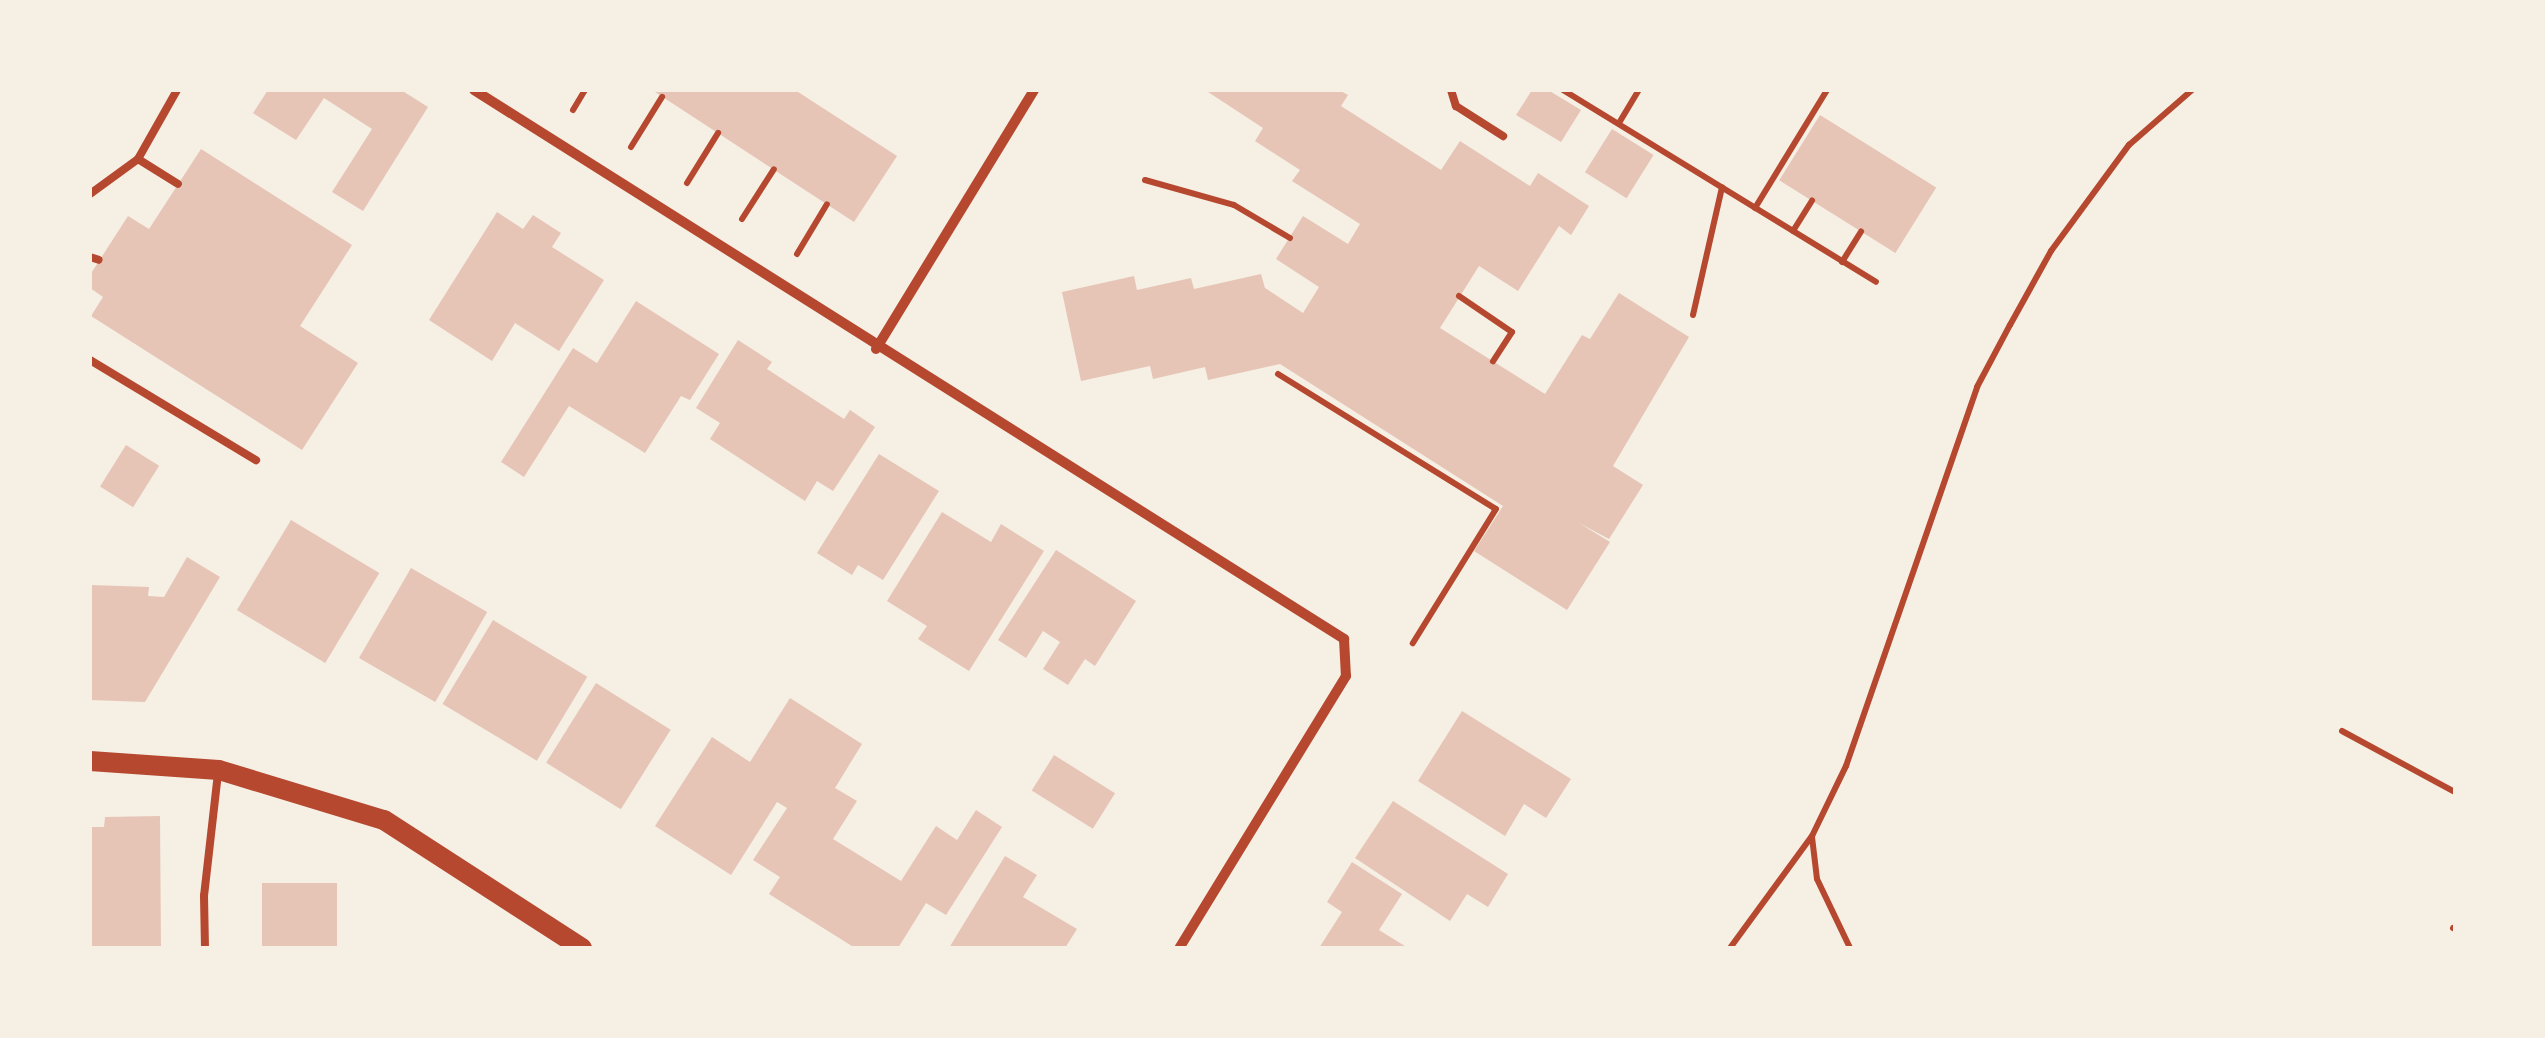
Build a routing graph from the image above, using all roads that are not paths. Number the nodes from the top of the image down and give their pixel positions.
1 (177, 90) edge
2 (474, 90) edge
3 (1034, 90) edge
4 (1451, 90) edge
5 (1504, 136) dead end
6 (138, 159) junction
7 (178, 184) dead end
8 (90, 194) edge
9 (876, 348) junction
10 (90, 360) edge
11 (256, 460) dead end
12 (90, 761) edge
13 (218, 770) junction
14 (205, 948) edge
15 (582, 948) edge
16 (1179, 948) edge

1 - 6 lane
2 - 9 street
3 - 9 street
4 - 5 lane
6 - 7 lane
6 - 8 lane
9 - 16 street
10 - 11 lane
12 - 13 main road
13 - 14 lane
13 - 15 main road

